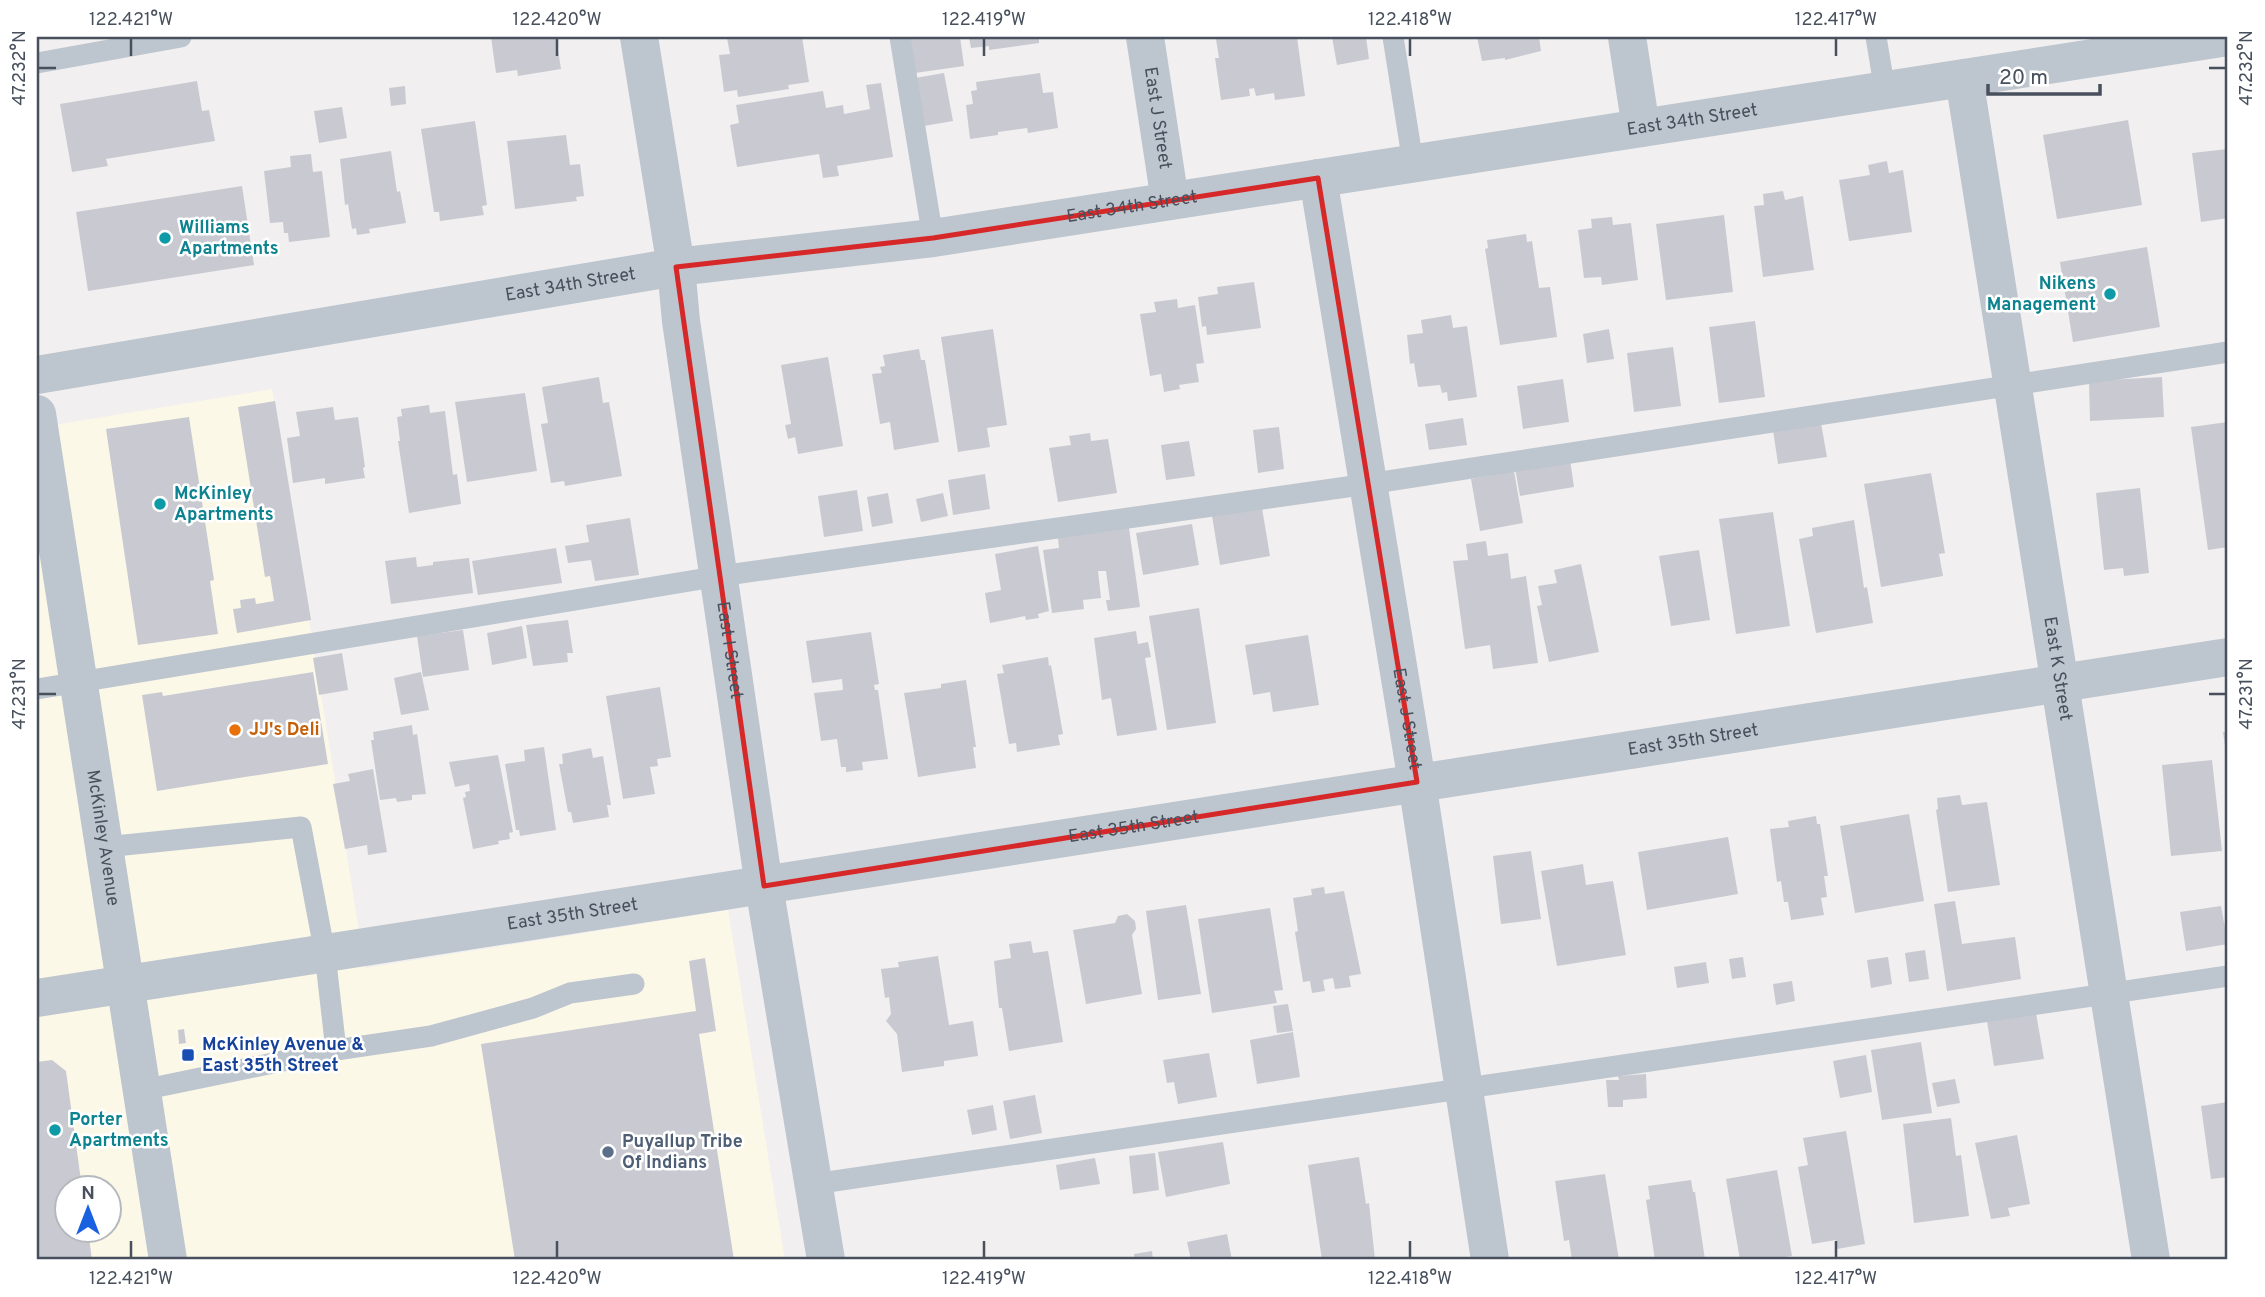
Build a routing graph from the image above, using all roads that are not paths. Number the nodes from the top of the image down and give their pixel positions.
1 (181, 37) edge
2 (639, 37) edge
3 (900, 37) edge
4 (1145, 37) edge
5 (1393, 37) edge
6 (1627, 37) edge
7 (1876, 37) edge
8 (2228, 37) edge
9 (2114, 46) edge
10 (37, 63) edge
11 (1964, 78) junction
12 (1885, 91) junction
13 (1641, 128) junction
14 (1413, 163) junction
15 (1318, 178) junction
16 (1170, 201) junction
17 (933, 238) junction
18 (676, 267) junction
19 (2228, 352) edge
20 (37, 375) edge
21 (2012, 386) junction
22 (37, 414) edge
23 (1368, 484) junction
24 (720, 576) junction
25 (2228, 657) edge
26 (78, 682) junction
27 (2058, 683) junction
28 (37, 689) edge
29 (1417, 782) junction
30 (104, 847) junction
31 (764, 886) junction
32 (325, 954) junction
33 (2228, 976) edge
34 (126, 985) junction
35 (635, 985) dead end
36 (2108, 994) junction
37 (37, 998) edge
38 (337, 1050) junction
39 (1464, 1088) junction
40 (142, 1090) junction
41 (814, 1184) junction
42 (168, 1260) edge
43 (826, 1260) edge
44 (1490, 1260) edge
45 (2151, 1260) edge

1 - 10 lane
2 - 18 street, East I Street
3 - 17 lane
4 - 16 street, East J Street
5 - 14 lane
6 - 13 street
7 - 12 lane
8 - 9 street, East 34th Street
9 - 11 street, East 34th Street
11 - 12 street, East 34th Street
11 - 21 street, East K Street
12 - 13 street, East 34th Street
13 - 14 street, East 34th Street
14 - 15 street, East 34th Street
15 - 16 street, East 34th Street
15 - 23 street, East J Street
16 - 17 street, East 34th Street
17 - 18 street, East 34th Street
18 - 20 street, East 34th Street
18 - 24 street, East I Street
19 - 21 lane
21 - 23 lane
21 - 27 street, East K Street
22 - 26 street, McKinley Avenue
23 - 24 lane
23 - 29 street, East J Street
24 - 26 lane
24 - 31 street, East I Street
25 - 27 street, East 35th Street
26 - 28 lane
26 - 30 street, McKinley Avenue
27 - 29 street, East 35th Street
27 - 36 street, East K Street
29 - 31 street, East 35th Street
29 - 39 street, East J Street
30 - 32 lane
30 - 34 street, McKinley Avenue
31 - 32 street, East 35th Street
31 - 41 street, East I Street
32 - 34 street, East 35th Street
32 - 38 lane
33 - 36 lane
34 - 37 street, East 35th Street
34 - 40 street, McKinley Avenue
35 - 38 lane
36 - 39 lane
36 - 45 street, East K Street
38 - 40 lane
39 - 41 lane
39 - 44 street, East J Street
40 - 42 street, McKinley Avenue
41 - 43 street, East I Street

